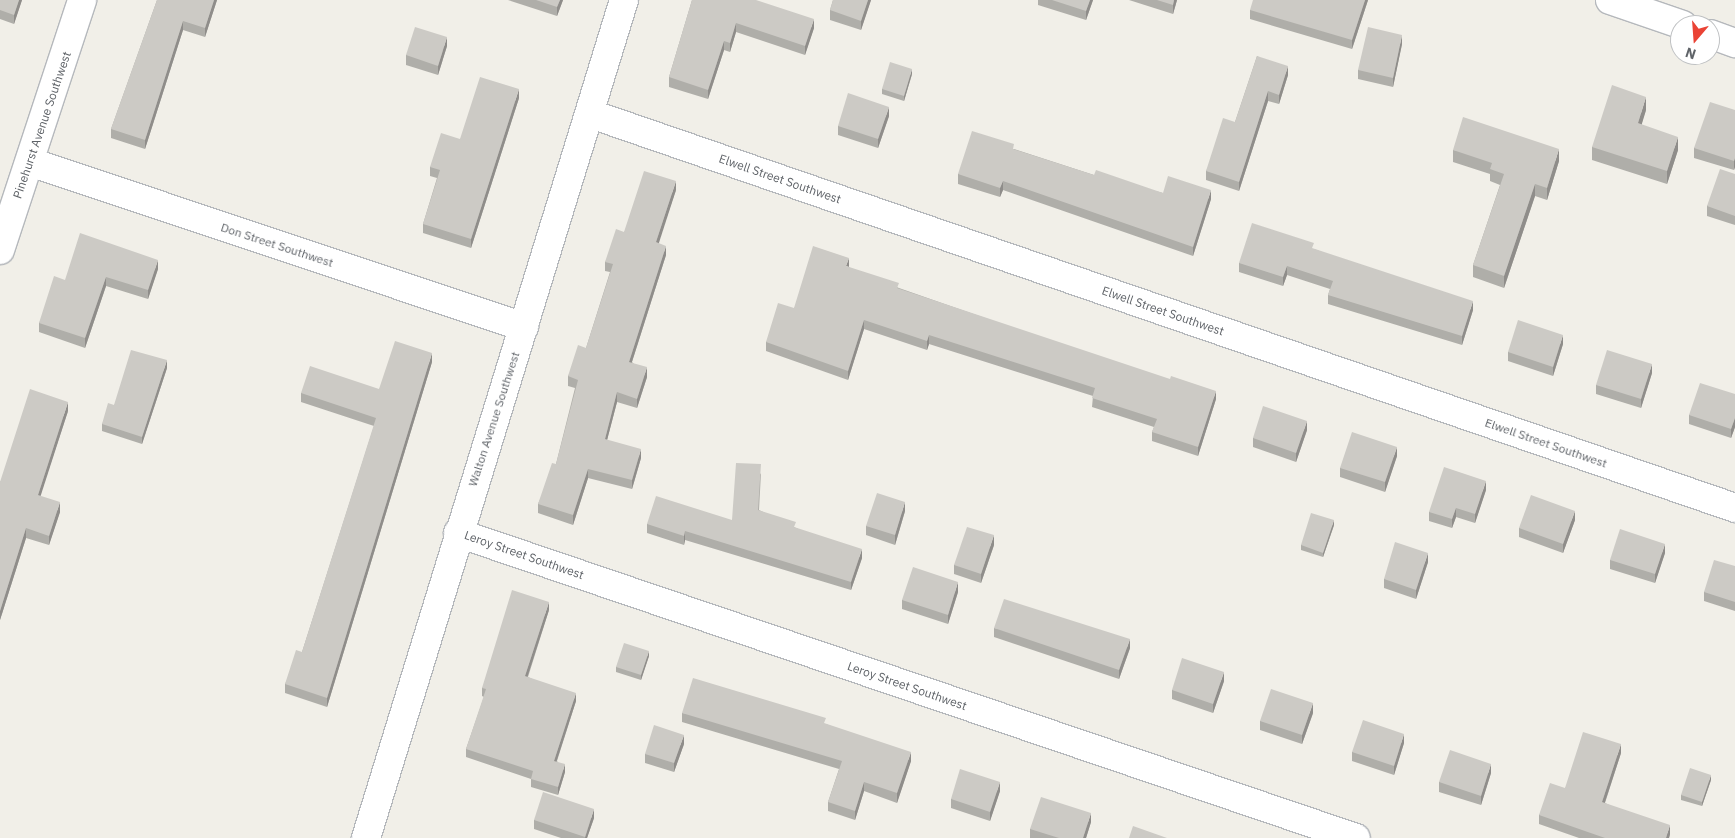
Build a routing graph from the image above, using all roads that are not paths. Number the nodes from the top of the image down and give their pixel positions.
1 (82, 0) edge
2 (624, 0) edge
3 (1610, 0) edge
4 (1670, 21) edge
5 (1720, 38) edge
6 (1735, 43) edge
7 (591, 114) junction
8 (30, 162) junction
9 (0, 250) edge
10 (524, 327) junction
11 (1735, 508) edge
12 (458, 533) junction
13 (366, 838) edge
14 (1356, 838) edge

1 - 8 street, Pinehurst Avenue Southwest
2 - 7 street, Walton Avenue Southwest
3 - 4 street
5 - 6 street
7 - 10 street, Walton Avenue Southwest
7 - 11 street, Elwell Street Southwest
8 - 9 street, Pinehurst Avenue Southwest
8 - 10 street, Don Street Southwest
10 - 12 street, Walton Avenue Southwest
12 - 13 street, Walton Avenue Southwest
12 - 14 street, Leroy Street Southwest

